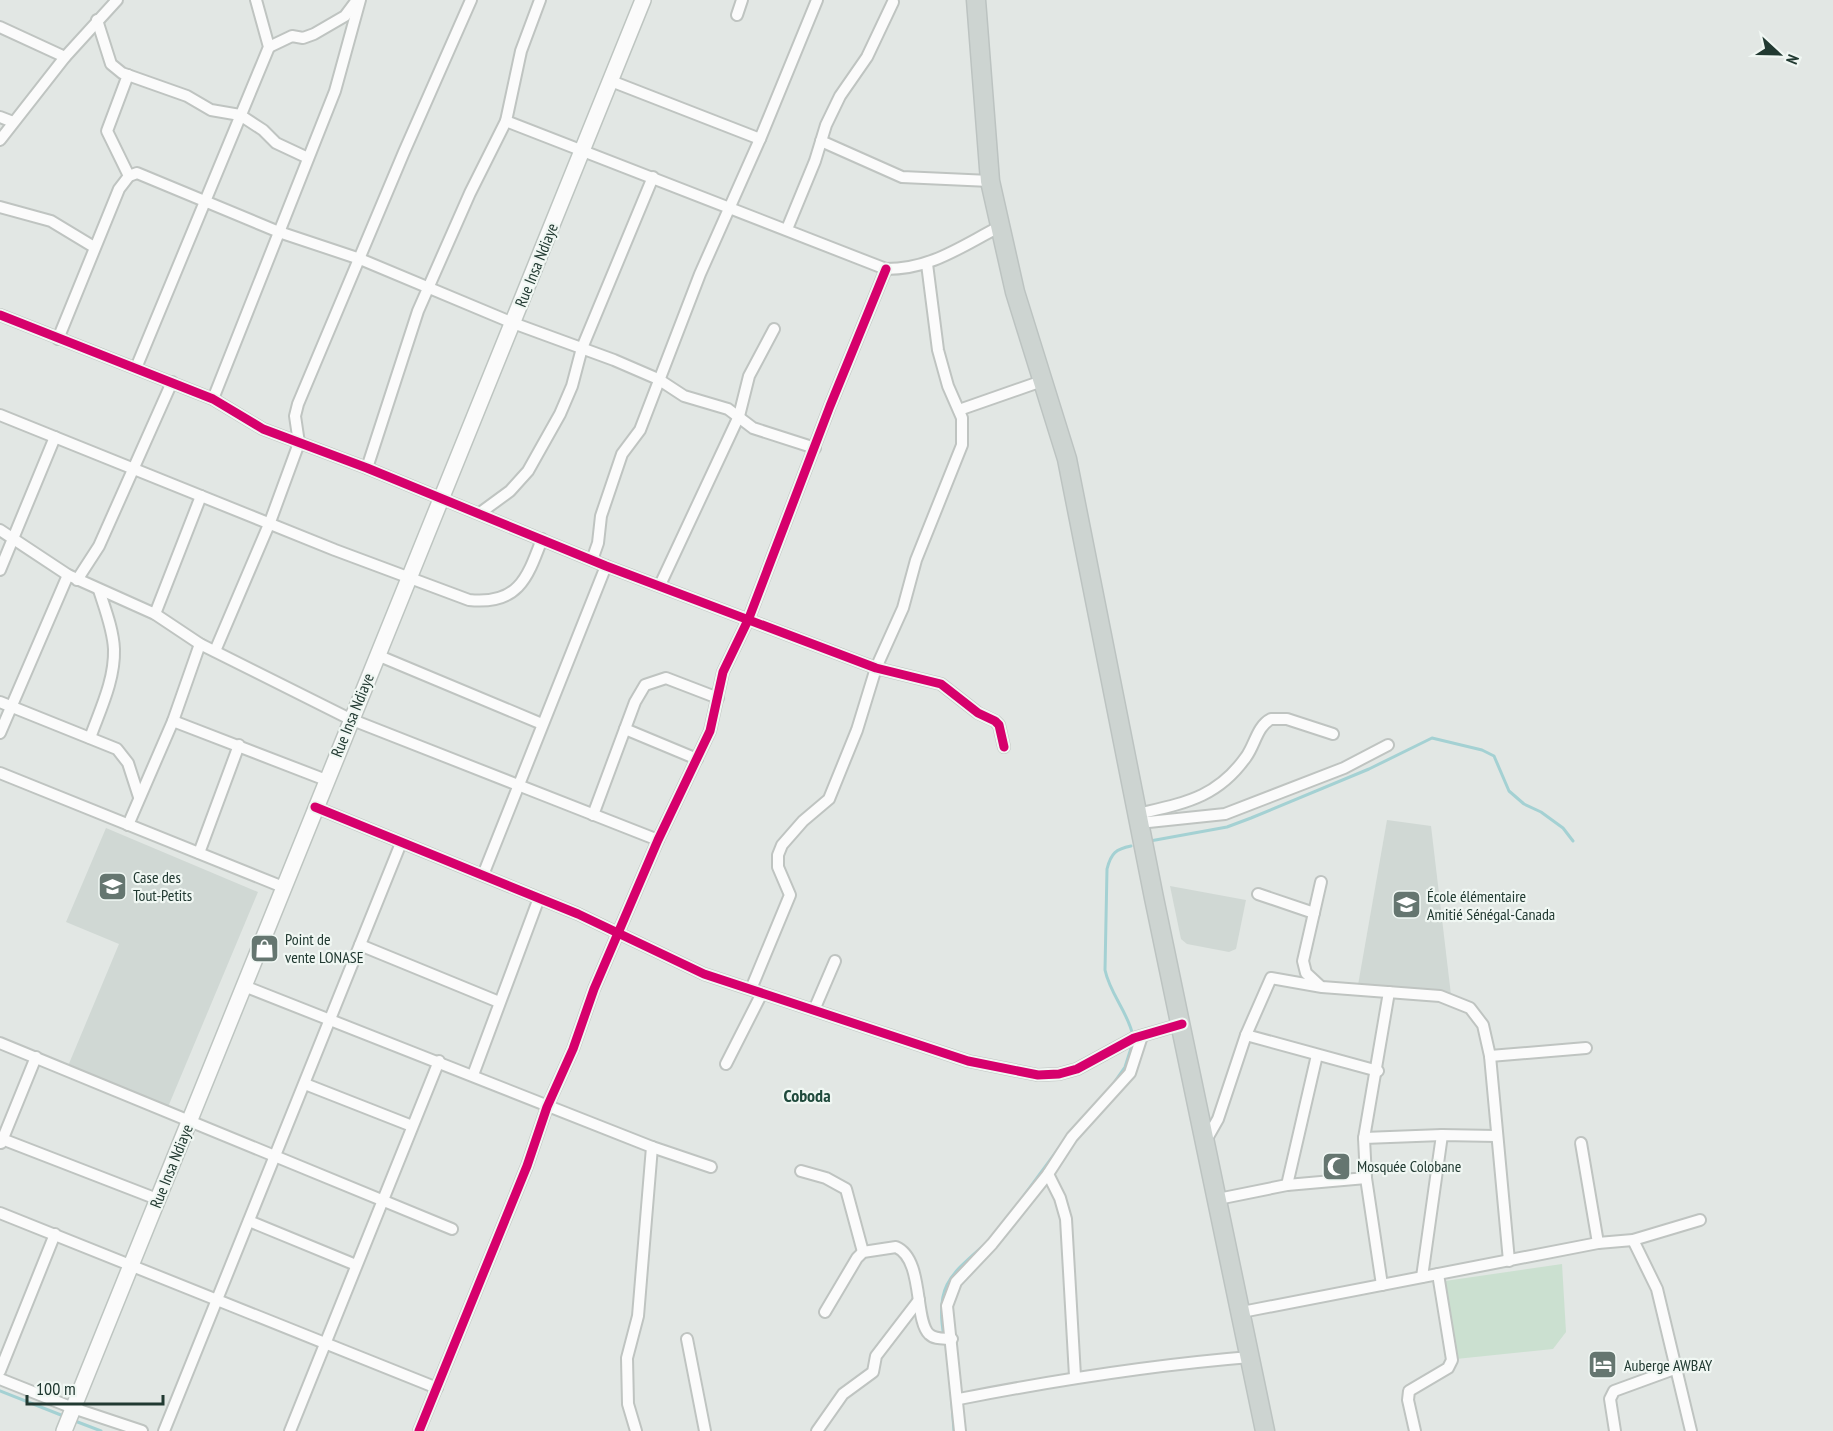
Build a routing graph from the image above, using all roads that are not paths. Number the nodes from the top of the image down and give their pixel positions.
1 (117, 0) edge
2 (256, 0) edge
3 (359, 0) edge
4 (471, 0) edge
5 (540, 0) edge
6 (643, 0) edge
7 (742, 0) edge
8 (817, 0) edge
9 (976, 0) edge
10 (892, 2) dead end
11 (737, 15) dead end
12 (97, 20) junction
13 (0, 27) edge
14 (269, 47) junction
15 (65, 57) junction
16 (128, 75) junction
17 (611, 81) junction
18 (240, 115) junction
19 (0, 117) edge
20 (506, 121) junction
21 (12, 123) junction
22 (760, 139) junction
23 (0, 140) edge
24 (821, 141) junction
25 (584, 150) junction
26 (308, 158) junction
27 (129, 176) junction
28 (653, 177) junction
29 (990, 181) junction
30 (203, 201) junction
31 (0, 206) edge
32 (731, 207) junction
33 (999, 227) junction
34 (787, 229) junction
35 (279, 232) junction
36 (94, 247) junction
37 (360, 259) junction
38 (927, 264) junction
39 (886, 269) junction
40 (428, 288) junction
41 (0, 315) edge
42 (513, 322) junction
43 (774, 329) dead end
44 (58, 339) junction
45 (582, 348) junction
46 (136, 368) junction
47 (658, 380) junction
48 (1042, 381) junction
49 (172, 382) junction
50 (213, 399) junction
51 (959, 410) junction
52 (0, 415) edge
53 (739, 416) junction
54 (55, 437) junction
55 (299, 443) junction
56 (815, 448) junction
57 (132, 468) junction
58 (368, 468) junction
59 (201, 496) junction
60 (441, 498) junction
61 (480, 513) junction
62 (270, 522) junction
63 (0, 530) edge
64 (542, 539) junction
65 (13, 540) junction
66 (592, 560) junction
67 (606, 566) junction
68 (0, 570) edge
69 (72, 577) junction
70 (408, 579) junction
71 (660, 585) junction
72 (99, 590) junction
73 (155, 614) junction
74 (749, 618) junction
75 (200, 644) junction
76 (215, 651) junction
77 (377, 655) junction
78 (876, 668) junction
79 (718, 698) junction
80 (5, 705) edge
81 (350, 719) junction
82 (173, 721) junction
83 (542, 724) junction
84 (626, 729) junction
85 (0, 733) edge
86 (1333, 734) dead end
87 (90, 738) junction
88 (239, 745) junction
89 (1388, 745) dead end
90 (1004, 747) dead end
91 (697, 759) junction
92 (0, 773) edge
93 (326, 780) junction
94 (519, 786) junction
95 (139, 797) junction
96 (315, 807) junction
97 (593, 815) junction
98 (1139, 818) junction
99 (128, 825) junction
100 (657, 840) junction
101 (401, 843) junction
102 (199, 853) junction
103 (483, 875) junction
104 (1322, 882) dead end
105 (284, 887) junction
106 (1258, 894) dead end
107 (539, 898) junction
108 (1314, 913) junction
109 (618, 932) junction
110 (360, 945) junction
111 (835, 961) dead end
112 (244, 986) junction
113 (1322, 987) junction
114 (751, 989) junction
115 (1389, 992) junction
116 (762, 993) junction
117 (499, 1002) junction
118 (814, 1010) junction
119 (330, 1020) junction
120 (1182, 1024) junction
121 (1246, 1035) junction
122 (1142, 1036) junction
123 (0, 1043) edge
124 (1586, 1048) dead end
125 (1317, 1055) junction
126 (1491, 1056) junction
127 (36, 1057) junction
128 (439, 1061) junction
129 (726, 1064) dead end
130 (1378, 1071) junction
131 (473, 1075) junction
132 (304, 1084) junction
133 (547, 1107) junction
134 (189, 1121) junction
135 (412, 1126) junction
136 (1442, 1135) junction
137 (1496, 1136) junction
138 (1364, 1138) junction
139 (1, 1142) edge
140 (1205, 1142) junction
141 (1581, 1143) dead end
142 (652, 1147) junction
143 (275, 1156) junction
144 (711, 1167) dead end
145 (801, 1171) dead end
146 (1048, 1174) junction
147 (1366, 1178) junction
148 (1287, 1185) junction
149 (157, 1199) junction
150 (1218, 1199) junction
151 (382, 1200) junction
152 (0, 1213) edge
153 (1700, 1220) dead end
154 (249, 1221) junction
155 (452, 1229) dead end
156 (55, 1234) junction
157 (1633, 1240) junction
158 (1598, 1243) junction
159 (863, 1252) junction
160 (1509, 1262) junction
161 (130, 1263) junction
162 (356, 1265) junction
163 (1438, 1274) junction
164 (1422, 1277) junction
165 (1382, 1285) junction
166 (218, 1299) junction
167 (919, 1299) junction
168 (825, 1312) dead end
169 (1242, 1312) junction
170 (687, 1339) dead end
171 (952, 1339) junction
172 (324, 1343) junction
173 (1250, 1357) junction
174 (1677, 1368) junction
175 (0, 1371) edge
176 (1075, 1376) junction
177 (0, 1379) edge
178 (437, 1388) junction
179 (959, 1399) junction
180 (73, 1408) junction
181 (64, 1431) edge
182 (142, 1431) edge
183 (164, 1431) edge
184 (290, 1431) edge
185 (418, 1431) edge
186 (636, 1431) edge
187 (705, 1431) edge
188 (817, 1431) edge
189 (960, 1431) edge
190 (1265, 1431) edge
191 (1415, 1431) edge
192 (1615, 1431) edge
193 (1691, 1431) edge

1 - 12 street
2 - 14 street
3 - 14 street
3 - 26 street
4 - 37 street
5 - 20 street
6 - 17 main road, Rue Insa Ndiaye
7 - 11 street
8 - 22 street
9 - 29 main road
10 - 24 street
12 - 15 street
12 - 16 street
13 - 15 street
14 - 18 street
15 - 21 street
16 - 18 street
16 - 27 street
17 - 22 street
17 - 25 main road, Rue Insa Ndiaye
18 - 26 street
18 - 30 street
19 - 21 street
20 - 25 street
20 - 40 street
21 - 23 street
22 - 32 street
24 - 29 street
24 - 34 street
25 - 28 street
25 - 42 main road, Rue Insa Ndiaye
26 - 35 street
27 - 30 street
27 - 36 street
28 - 32 street
28 - 45 street
29 - 33 main road
30 - 35 street
30 - 46 street
31 - 36 street
32 - 34 street
32 - 47 street
33 - 38 street
33 - 48 main road
34 - 39 street
35 - 37 street
35 - 50 street
36 - 44 street
37 - 40 street
37 - 55 street
38 - 39 street
38 - 51 street
39 - 56 street
40 - 42 street
40 - 58 street
41 - 44 street
42 - 45 street
42 - 60 main road, Rue Insa Ndiaye
43 - 53 street
44 - 46 street
45 - 47 street
45 - 61 street
46 - 49 street
47 - 53 street
47 - 66 street
48 - 51 street
48 - 98 main road
49 - 50 street
49 - 57 street
50 - 55 street
51 - 78 street
52 - 54 street
53 - 56 street
53 - 71 street
54 - 57 street
54 - 65 street
55 - 58 street
55 - 62 street
56 - 74 street
57 - 59 street
57 - 69 street
58 - 60 street
59 - 62 street
59 - 73 street
60 - 61 street
60 - 70 main road, Rue Insa Ndiaye
61 - 64 street
62 - 70 street
62 - 76 street
63 - 65 street
64 - 66 street
64 - 70 street
65 - 68 street
65 - 69 street
66 - 67 street
67 - 71 street
67 - 83 street
69 - 72 street
69 - 80 street
70 - 77 main road, Rue Insa Ndiaye
71 - 74 street
72 - 73 street
72 - 87 street
73 - 75 street
74 - 78 street
74 - 79 street
75 - 76 street
75 - 82 street
76 - 81 street
77 - 81 main road, Rue Insa Ndiaye
77 - 83 street
78 - 90 street
78 - 114 street
79 - 84 street
79 - 91 street
80 - 85 street
80 - 87 street
81 - 93 main road, Rue Insa Ndiaye
81 - 94 street
82 - 88 street
82 - 95 street
83 - 94 street
84 - 91 street
84 - 97 street
86 - 98 street
87 - 95 street
88 - 93 street
88 - 102 street
89 - 98 street
91 - 100 street
92 - 99 street
93 - 96 main road, Rue Insa Ndiaye
94 - 97 street
94 - 103 street
95 - 99 street
96 - 101 street
96 - 105 main road, Rue Insa Ndiaye
97 - 100 street
98 - 120 main road
99 - 102 street
100 - 109 street
101 - 103 street
101 - 110 street
102 - 105 street
103 - 107 street
104 - 108 street
105 - 112 main road, Rue Insa Ndiaye
106 - 108 street
107 - 109 street
107 - 117 street
108 - 113 street
109 - 114 street
109 - 133 street
110 - 117 street
110 - 119 street
111 - 118 street
112 - 119 street
112 - 134 main road, Rue Insa Ndiaye
113 - 115 street
113 - 121 street
114 - 116 street
115 - 126 street
115 - 130 street
116 - 118 street
116 - 129 street
117 - 131 street
118 - 122 street
119 - 128 street
119 - 132 street
120 - 122 street
120 - 140 main road
121 - 125 street
121 - 140 street
122 - 146 street
123 - 127 street
124 - 126 street
125 - 130 street
125 - 148 street
126 - 137 street
127 - 134 street
127 - 139 street
128 - 131 street
128 - 135 street
130 - 138 street
131 - 133 street
132 - 135 street
132 - 143 street
133 - 142 street
133 - 178 street
134 - 143 street
134 - 149 main road, Rue Insa Ndiaye
135 - 151 street
136 - 137 street
136 - 138 street
136 - 164 street
137 - 160 street
138 - 147 street
139 - 149 street
140 - 150 main road
141 - 158 street
142 - 144 street
142 - 186 street
143 - 151 street
143 - 154 street
145 - 159 street
146 - 171 street
146 - 176 street
147 - 148 street
147 - 165 street
148 - 150 street
149 - 161 main road, Rue Insa Ndiaye
150 - 169 main road
151 - 155 street
151 - 162 street
152 - 156 street
153 - 157 street
154 - 162 street
154 - 166 street
156 - 161 street
156 - 175 street
157 - 158 street
157 - 174 street
158 - 160 street
159 - 167 street
159 - 168 street
160 - 163 street
161 - 166 street
161 - 180 main road, Rue Insa Ndiaye
162 - 172 street
163 - 164 street
163 - 191 street
164 - 165 street
165 - 169 street
166 - 172 street
166 - 183 street
167 - 171 street
167 - 188 street
169 - 173 main road
170 - 187 street
171 - 179 street
172 - 178 street
172 - 184 street
173 - 176 street
173 - 190 main road
174 - 192 street
174 - 193 street
176 - 179 street
177 - 180 street
178 - 185 street
179 - 189 street
180 - 181 main road, Rue Insa Ndiaye
180 - 182 street

